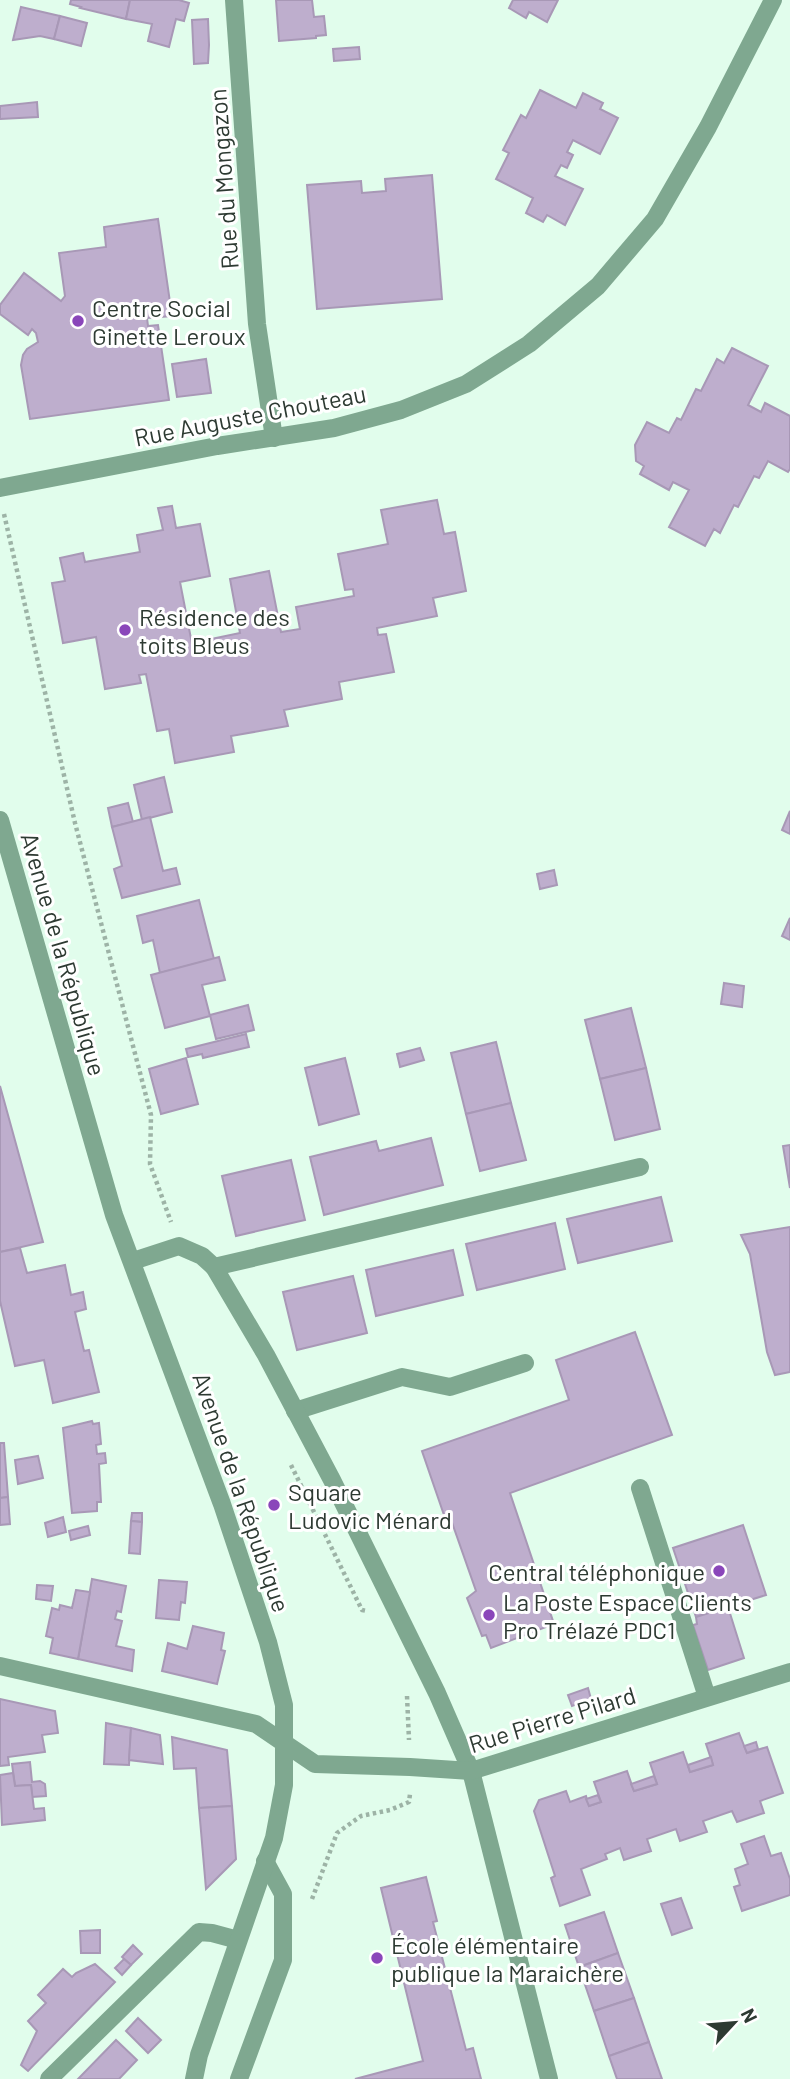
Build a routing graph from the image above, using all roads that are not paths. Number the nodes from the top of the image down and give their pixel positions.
1 (234, 0) edge
2 (773, 0) edge
3 (274, 438) junction
4 (0, 488) edge
5 (0, 820) edge
6 (640, 1167) dead end
7 (133, 1261) junction
8 (214, 1267) junction
9 (525, 1363) dead end
10 (295, 1411) junction
11 (640, 1488) dead end
12 (0, 1666) edge
13 (790, 1672) edge
14 (707, 1697) junction
15 (285, 1744) junction
16 (471, 1771) junction
17 (265, 1861) junction
18 (238, 1940) junction
19 (49, 2079) edge
20 (194, 2079) edge
21 (239, 2079) edge
22 (550, 2079) edge

1 - 3 street, Rue du Mongazon
2 - 3 street, Rue Auguste Chouteau
3 - 4 street, Rue Auguste Chouteau
5 - 7 street, Avenue de la République
6 - 8 street
7 - 8 street
7 - 15 street, Avenue de la République
8 - 10 street
9 - 10 street
10 - 16 street
11 - 14 street
12 - 15 street, Rue Pierre Pilard
13 - 14 street, Rue Pierre Pilard
14 - 16 street, Rue Pierre Pilard
15 - 16 street, Rue Pierre Pilard
15 - 17 street, Avenue de la République
16 - 22 street
17 - 18 street, Avenue de la République
17 - 21 street
18 - 19 street
18 - 20 street, Avenue de la République

